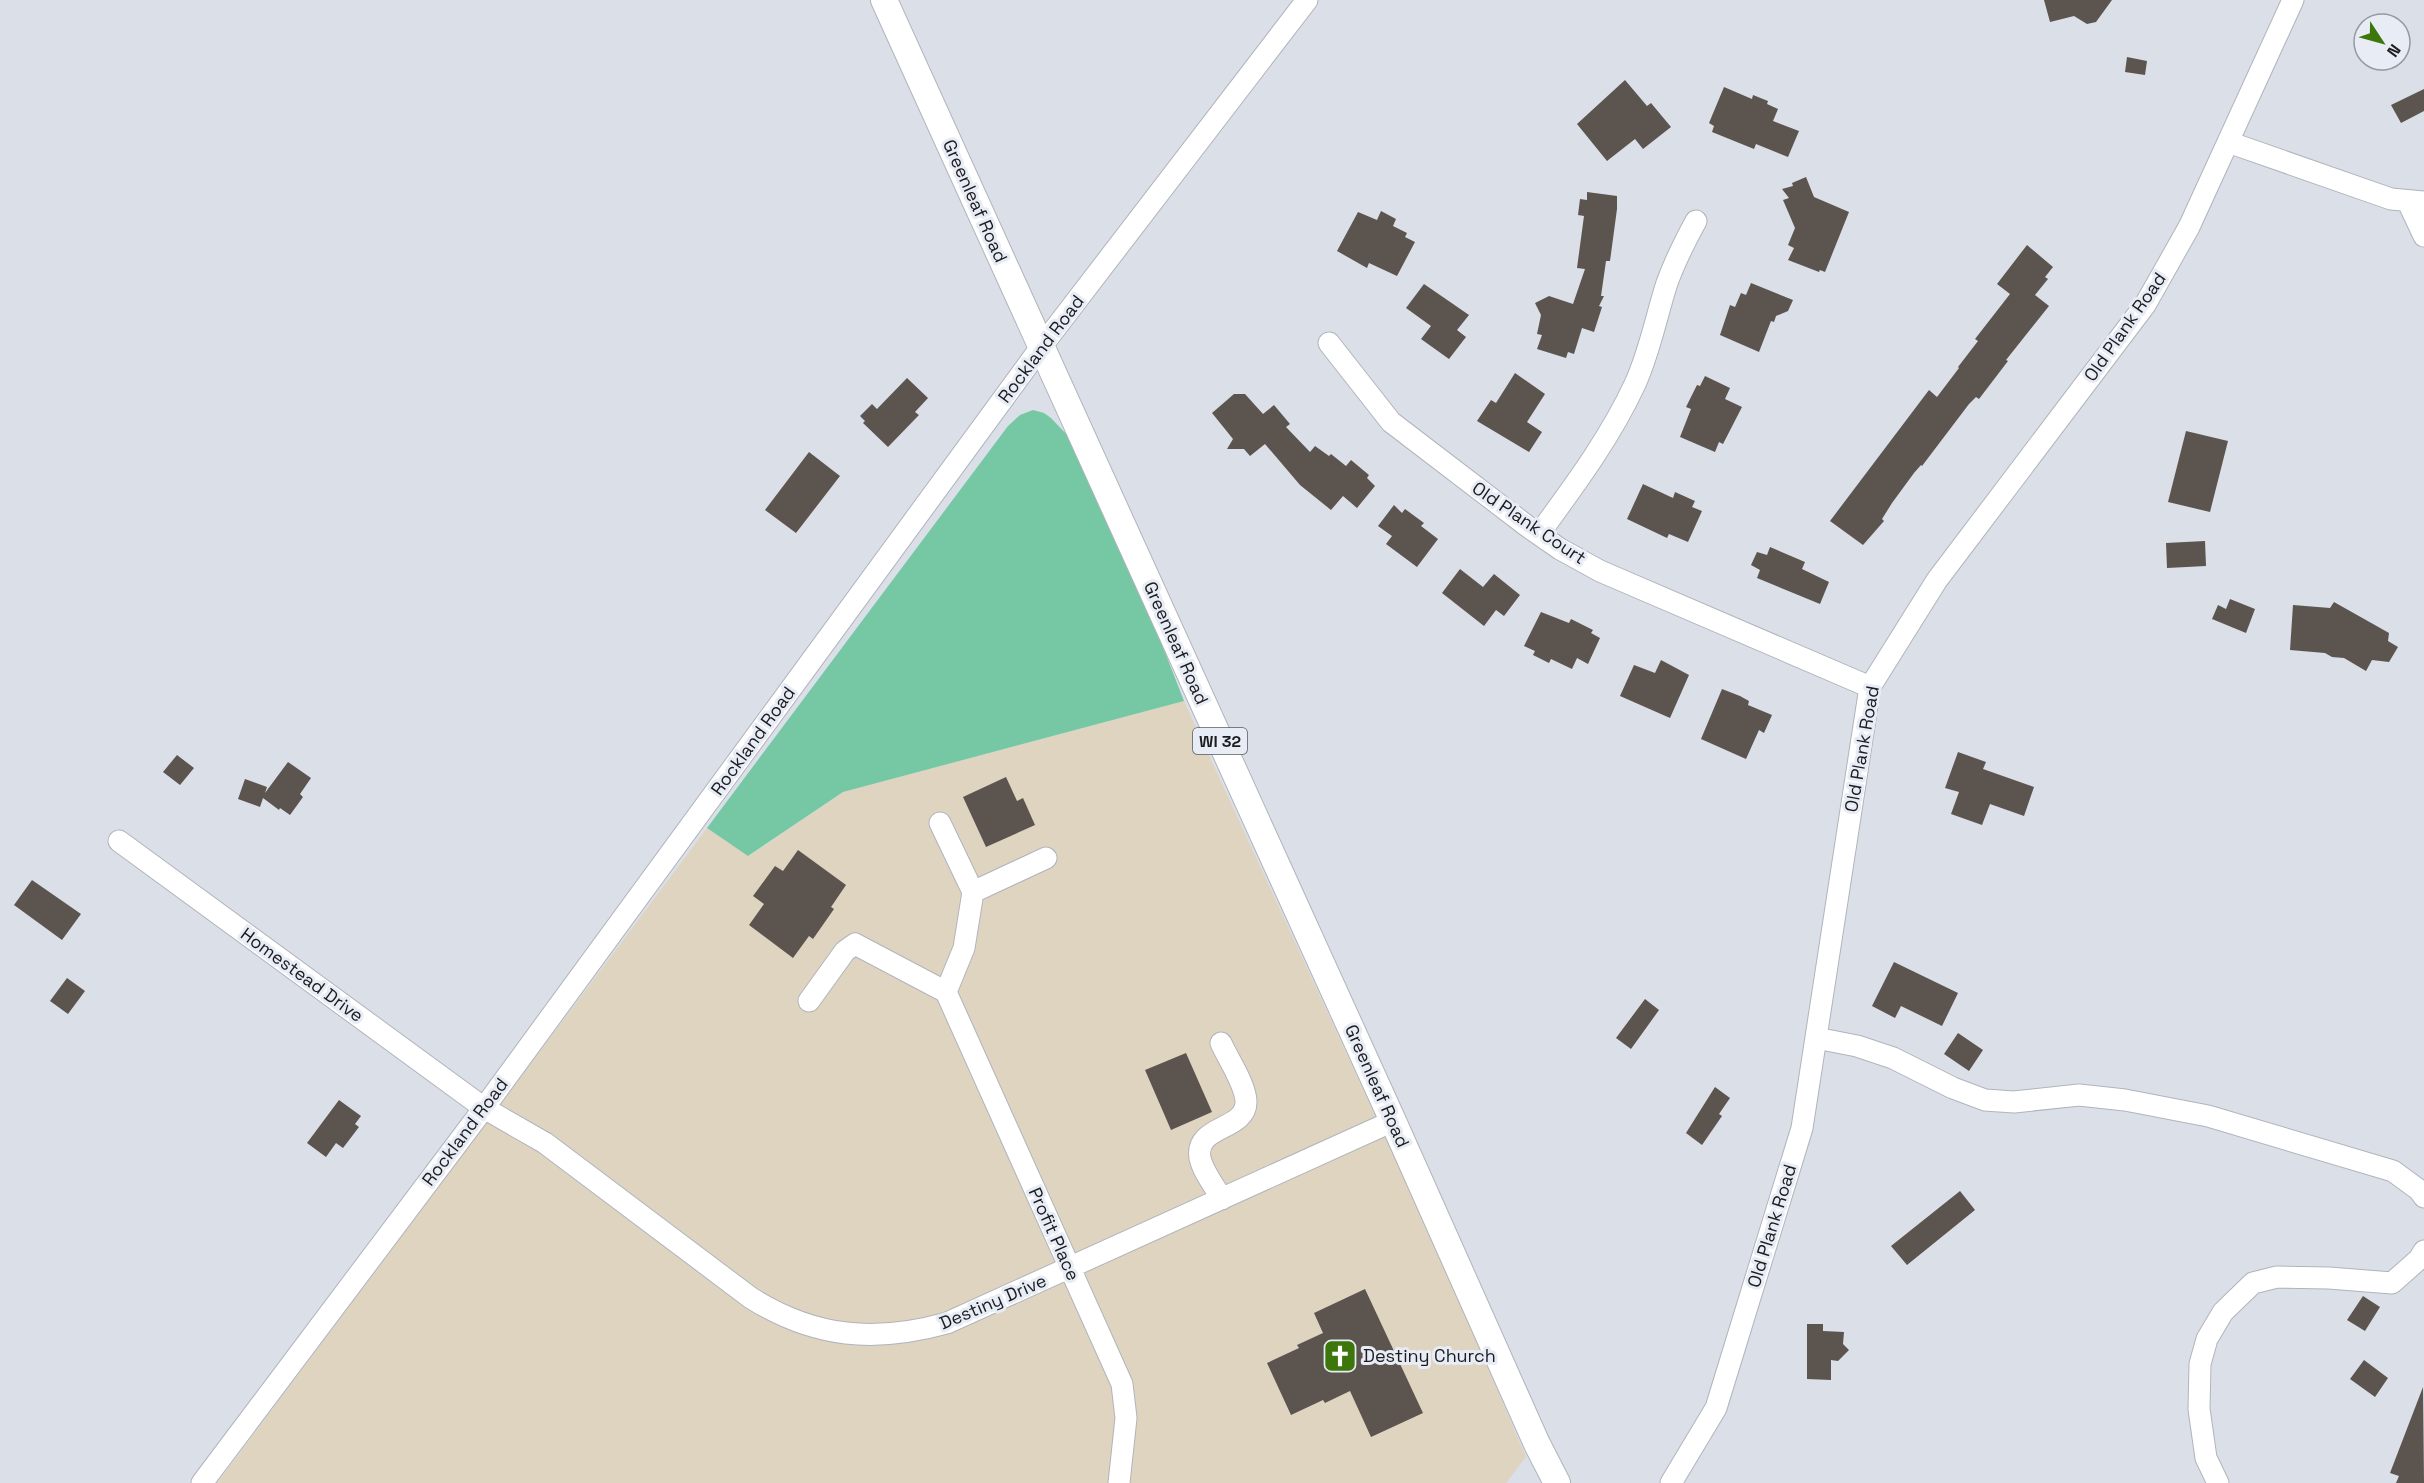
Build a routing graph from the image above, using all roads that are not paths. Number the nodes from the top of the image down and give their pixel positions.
1 (884, 0) edge
2 (1307, 0) edge
3 (2293, 0) edge
4 (2228, 142) junction
5 (2416, 202) edge
6 (1696, 221) dead end
7 (2424, 236) edge
8 (1329, 343) dead end
9 (1041, 347) junction
10 (1539, 534) junction
11 (1870, 687) junction
12 (940, 823) dead end
13 (119, 841) dead end
14 (1046, 858) dead end
15 (973, 892) junction
16 (946, 992) junction
17 (809, 1001) dead end
18 (1816, 1038) junction
19 (1221, 1043) dead end
20 (484, 1108) junction
21 (1393, 1121) junction
22 (2424, 1197) edge
23 (1222, 1199) junction
24 (2424, 1251) edge
25 (1070, 1269) junction
26 (202, 1483) edge
27 (1119, 1483) edge
28 (1557, 1483) edge
29 (1671, 1483) edge
30 (2218, 1483) edge

1 - 9 main road, Greenleaf Road / WI 32
2 - 9 street, Rockland Road
3 - 4 street, Old Plank Road
4 - 5 street
4 - 11 street, Old Plank Road
5 - 7 street
6 - 10 street
8 - 10 street, Old Plank Court
9 - 20 street, Rockland Road
9 - 21 main road, Greenleaf Road / WI 32
10 - 11 street, Old Plank Court
11 - 18 street, Old Plank Road
12 - 15 street
13 - 20 street, Homestead Drive
14 - 15 street
15 - 16 street
16 - 17 street
16 - 25 street, Profit Place
18 - 22 street
18 - 29 street, Old Plank Road
19 - 23 street
20 - 25 street, Destiny Drive
20 - 26 street, Rockland Road
21 - 23 street, Destiny Drive
21 - 28 main road, Greenleaf Road / WI 32
23 - 25 street, Destiny Drive
24 - 30 street
25 - 27 street, Profit Place

